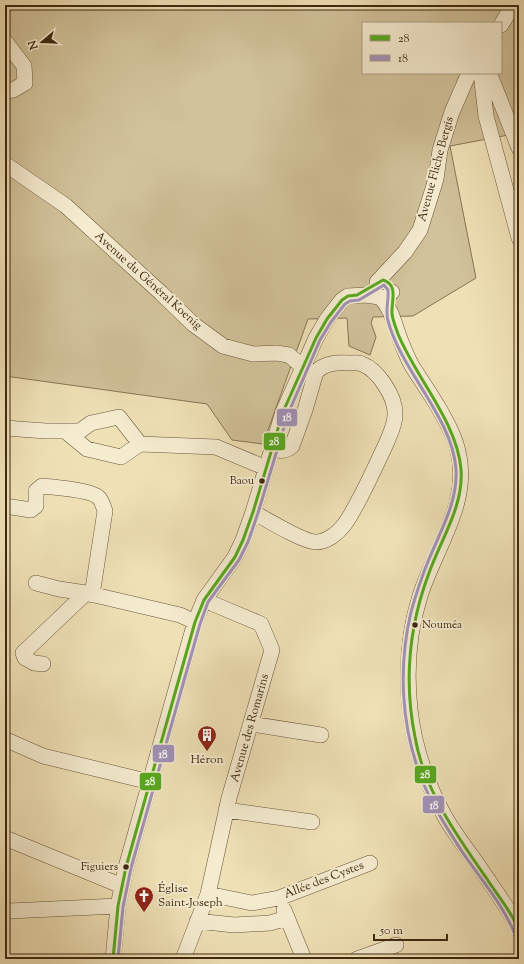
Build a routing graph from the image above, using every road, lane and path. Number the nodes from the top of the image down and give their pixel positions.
1 (513, 5) edge
2 (502, 23) edge
3 (5, 41) edge
4 (469, 74) edge
5 (481, 74) edge
6 (489, 74) edge
7 (5, 91) edge
8 (519, 148) edge
9 (5, 164) edge
10 (516, 217) edge
11 (519, 238) edge
12 (383, 290) junction
13 (303, 367) junction
14 (5, 428) edge
15 (65, 431) junction
16 (140, 444) junction
17 (271, 449) junction
18 (266, 468) junction
19 (5, 506) edge
20 (253, 512) junction
21 (36, 583) dead end
22 (89, 594) junction
23 (204, 600) junction
24 (195, 622) junction
25 (43, 664) dead end
26 (251, 724) junction
27 (321, 736) dead end
28 (9, 741) dead end
29 (150, 782) junction
30 (226, 810) junction
31 (312, 822) dead end
32 (5, 838) edge
33 (370, 863) dead end
34 (122, 886) junction
35 (208, 894) junction
36 (279, 898) junction
37 (118, 906) junction
38 (5, 909) edge
39 (287, 918) junction
40 (197, 921) junction
41 (519, 930) edge
42 (396, 945) dead end
43 (113, 959) edge
44 (183, 959) edge
45 (304, 959) edge
46 (357, 959) edge

1 - 2 street
3 - 7 street
4 - 12 street, Avenue Fliche Bergis
5 - 10 street
6 - 8 street
9 - 13 street, Avenue du Général Koenig
10 - 11 street
12 - 13 street
12 - 41 street
13 - 17 street
14 - 15 street
15 - 16 street
15 - 16 street
16 - 18 street
17 - 18 street
17 - 20 street
18 - 20 street
19 - 22 street
20 - 23 street
21 - 22 street
22 - 24 street
22 - 25 street
23 - 24 street
23 - 26 street, Avenue des Romarins
24 - 29 street
26 - 27 street
26 - 30 street, Avenue des Romarins
28 - 29 street
29 - 34 street
30 - 31 street
30 - 35 street, Avenue des Romarins
32 - 34 street
33 - 36 street, Allée des Cystes
34 - 37 street
35 - 36 street, Allée des Cystes
35 - 40 street, Avenue des Romarins
36 - 39 street
37 - 38 street
37 - 43 street
39 - 40 street
39 - 45 street
40 - 44 street, Avenue des Romarins
42 - 46 street

